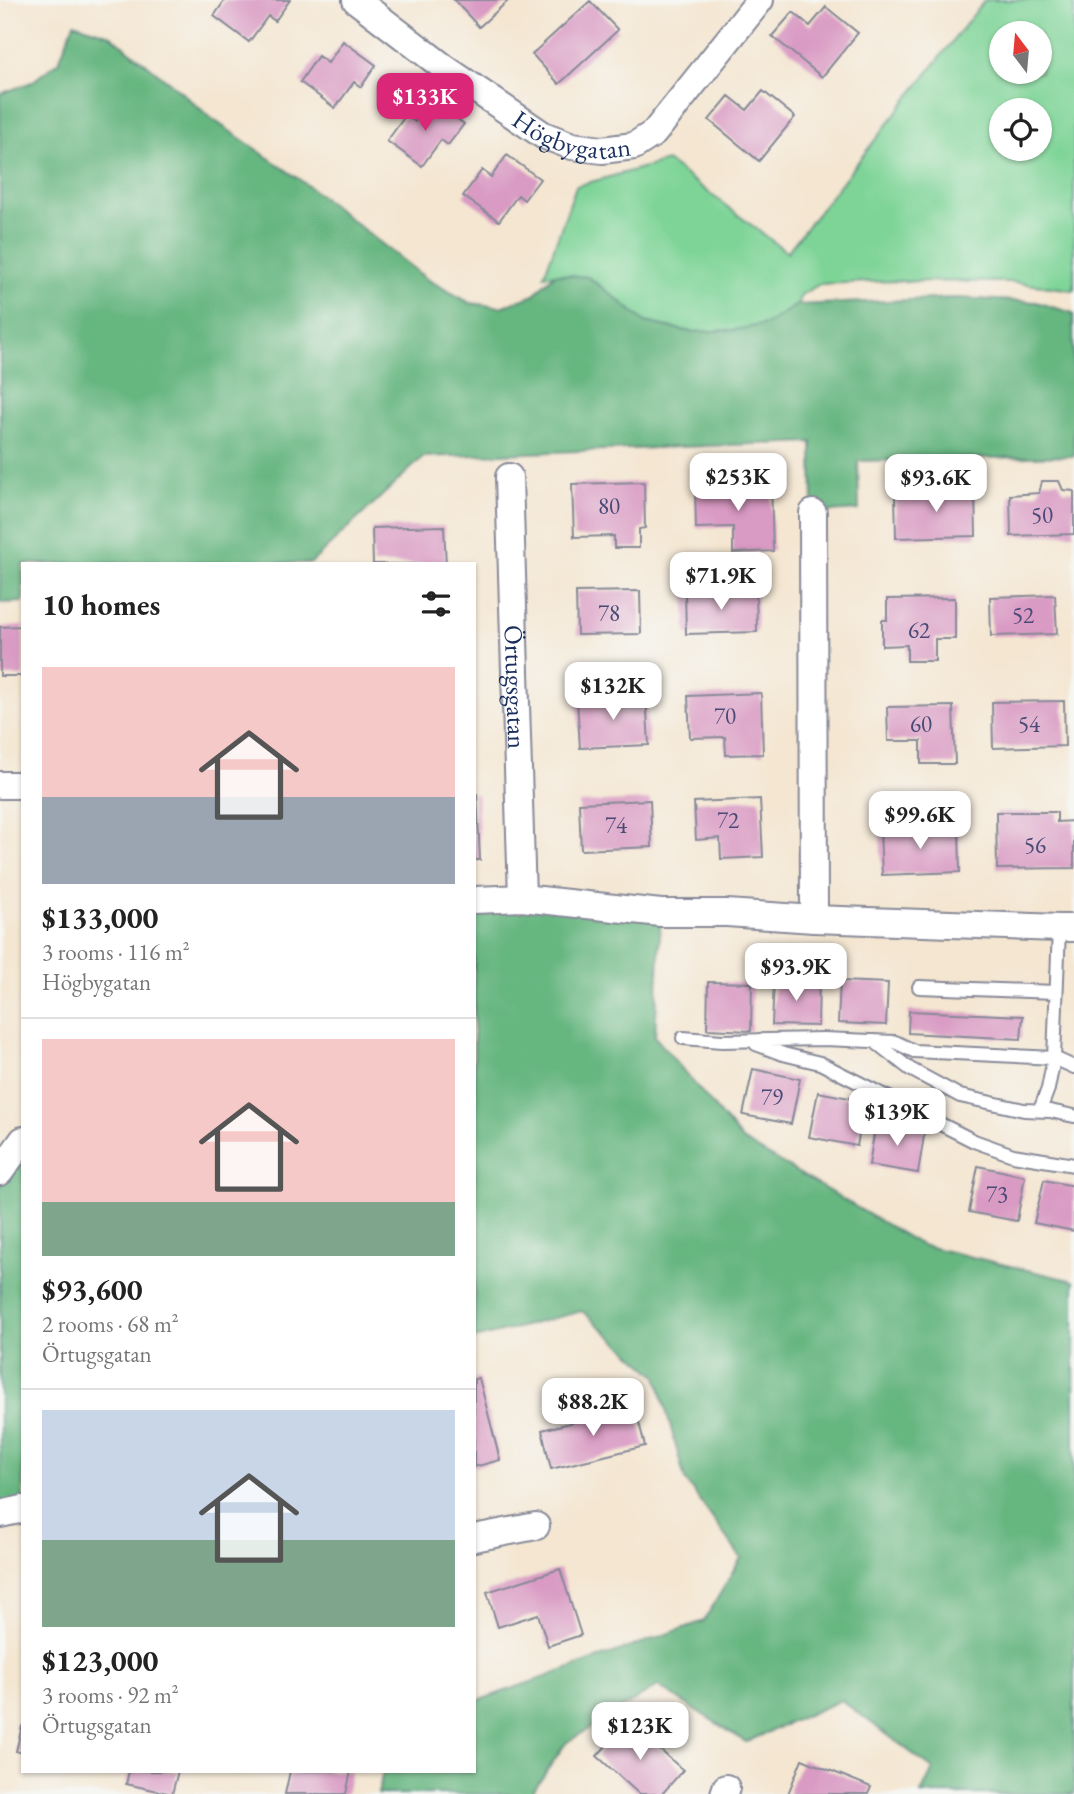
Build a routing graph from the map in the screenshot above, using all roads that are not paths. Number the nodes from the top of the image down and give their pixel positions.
1 (356, 0) edge
2 (760, 0) edge
3 (509, 477) dead end
4 (813, 513) dead end
5 (0, 785) edge
6 (21, 785) edge
7 (522, 898) junction
8 (476, 900) edge
9 (814, 919) junction
10 (1066, 928) edge
11 (919, 987) dead end
12 (1056, 992) junction
13 (683, 1038) dead end
14 (749, 1041) junction
15 (874, 1041) junction
16 (1054, 1058) junction
17 (1074, 1067) edge
18 (1040, 1110) junction
19 (1074, 1116) edge
20 (21, 1143) edge
21 (1074, 1165) edge
22 (0, 1172) edge
23 (21, 1509) edge
24 (0, 1514) edge
25 (536, 1526) dead end
26 (476, 1538) edge

1 - 2 street, Högbygatan
3 - 7 street, Örtugsgatan
4 - 9 street
5 - 6 street
7 - 8 street
7 - 9 street
9 - 10 street
10 - 12 lane
11 - 12 lane
12 - 16 lane
13 - 14 lane
14 - 15 lane
14 - 21 lane
15 - 16 lane
15 - 18 lane
16 - 17 lane
16 - 18 lane
18 - 19 lane
20 - 22 street
23 - 24 street
25 - 26 street

